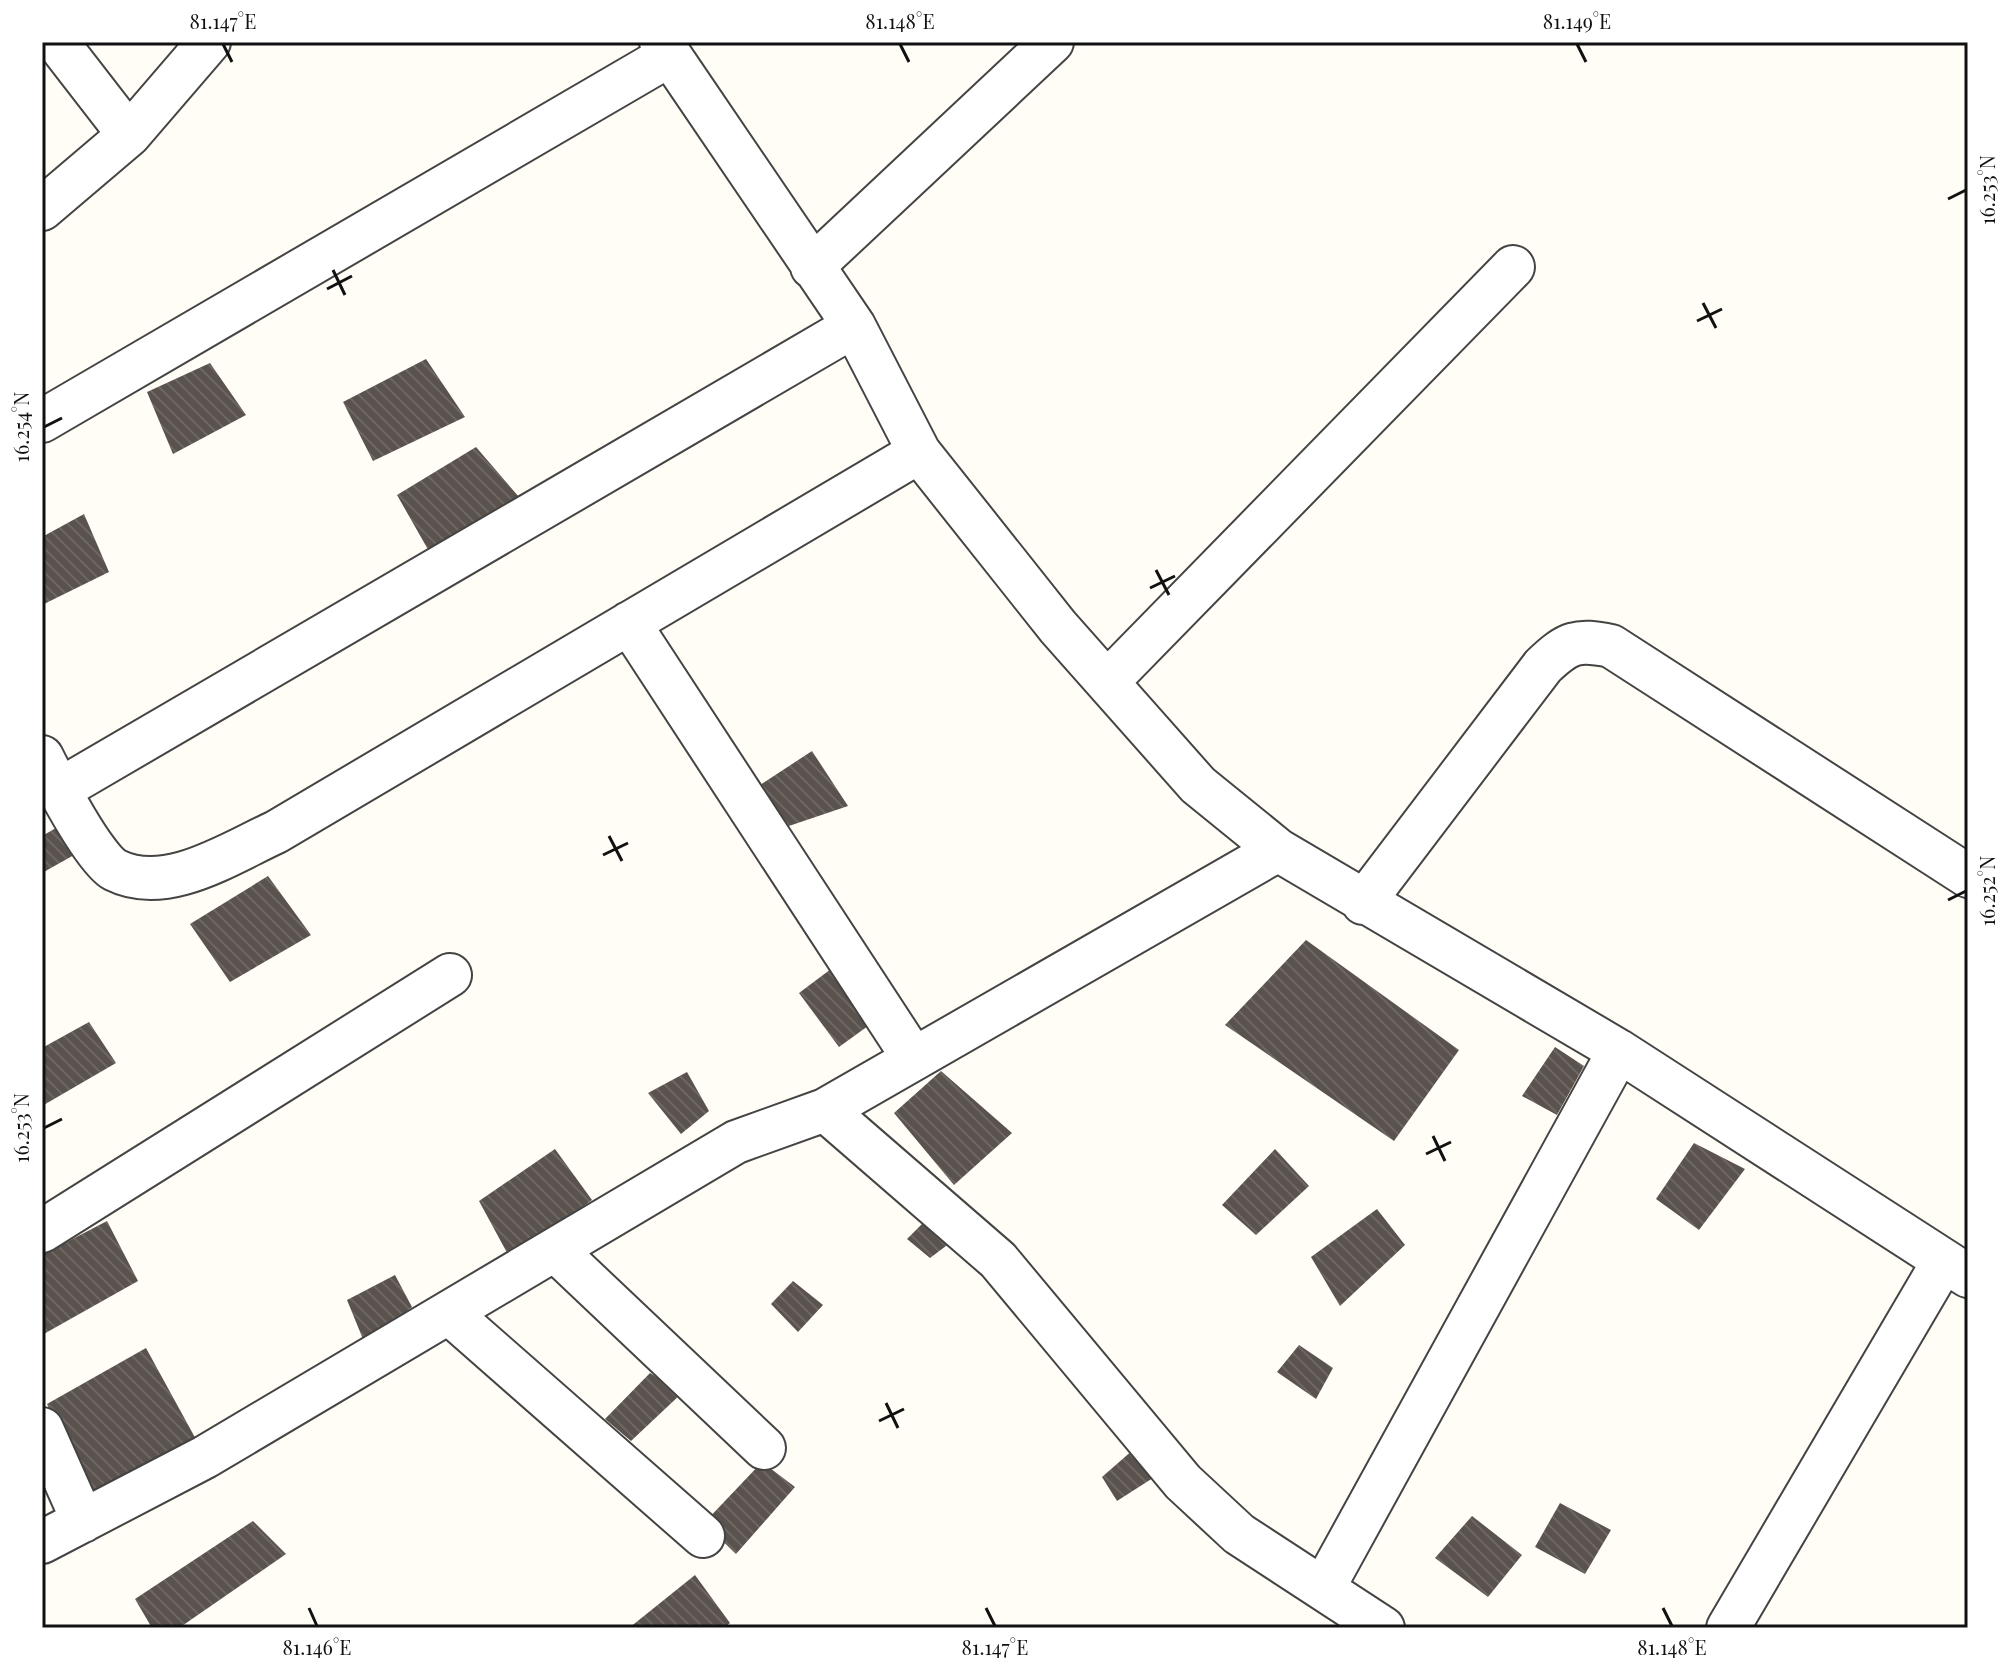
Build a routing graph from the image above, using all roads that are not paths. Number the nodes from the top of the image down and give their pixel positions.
1 (57, 42) edge
2 (209, 42) edge
3 (1052, 42) edge
4 (666, 49) edge
5 (129, 135) junction
6 (42, 209) edge
7 (812, 267) junction
8 (1513, 267) dead end
9 (854, 326) junction
10 (42, 421) edge
11 (919, 452) junction
12 (629, 623) junction
13 (1107, 682) junction
14 (51, 774) edge
15 (1278, 850) junction
16 (1968, 876) edge
17 (1363, 903) junction
18 (450, 975) dead end
19 (1619, 1051) junction
20 (914, 1059) junction
21 (825, 1110) junction
22 (42, 1231) edge
23 (555, 1250) junction
24 (1956, 1269) edge
25 (449, 1313) junction
26 (42, 1429) edge
27 (764, 1448) dead end
28 (83, 1521) junction
29 (703, 1536) dead end
30 (42, 1542) edge
31 (1324, 1587) junction
32 (1383, 1628) edge
33 (1728, 1628) edge

1 - 5 street
2 - 5 street
3 - 7 street
4 - 7 street
4 - 10 street
5 - 6 street
7 - 9 street
8 - 13 street
9 - 11 street
9 - 14 street
11 - 12 street
11 - 13 street
12 - 14 street
12 - 20 street
13 - 15 street
15 - 17 street
15 - 20 street
16 - 17 street
17 - 19 street
18 - 22 street
19 - 24 street
19 - 31 street
20 - 21 street
21 - 23 street
21 - 31 street
23 - 25 street
23 - 27 street
24 - 33 street
25 - 28 street
25 - 29 street
26 - 28 street
28 - 30 street
31 - 32 street

